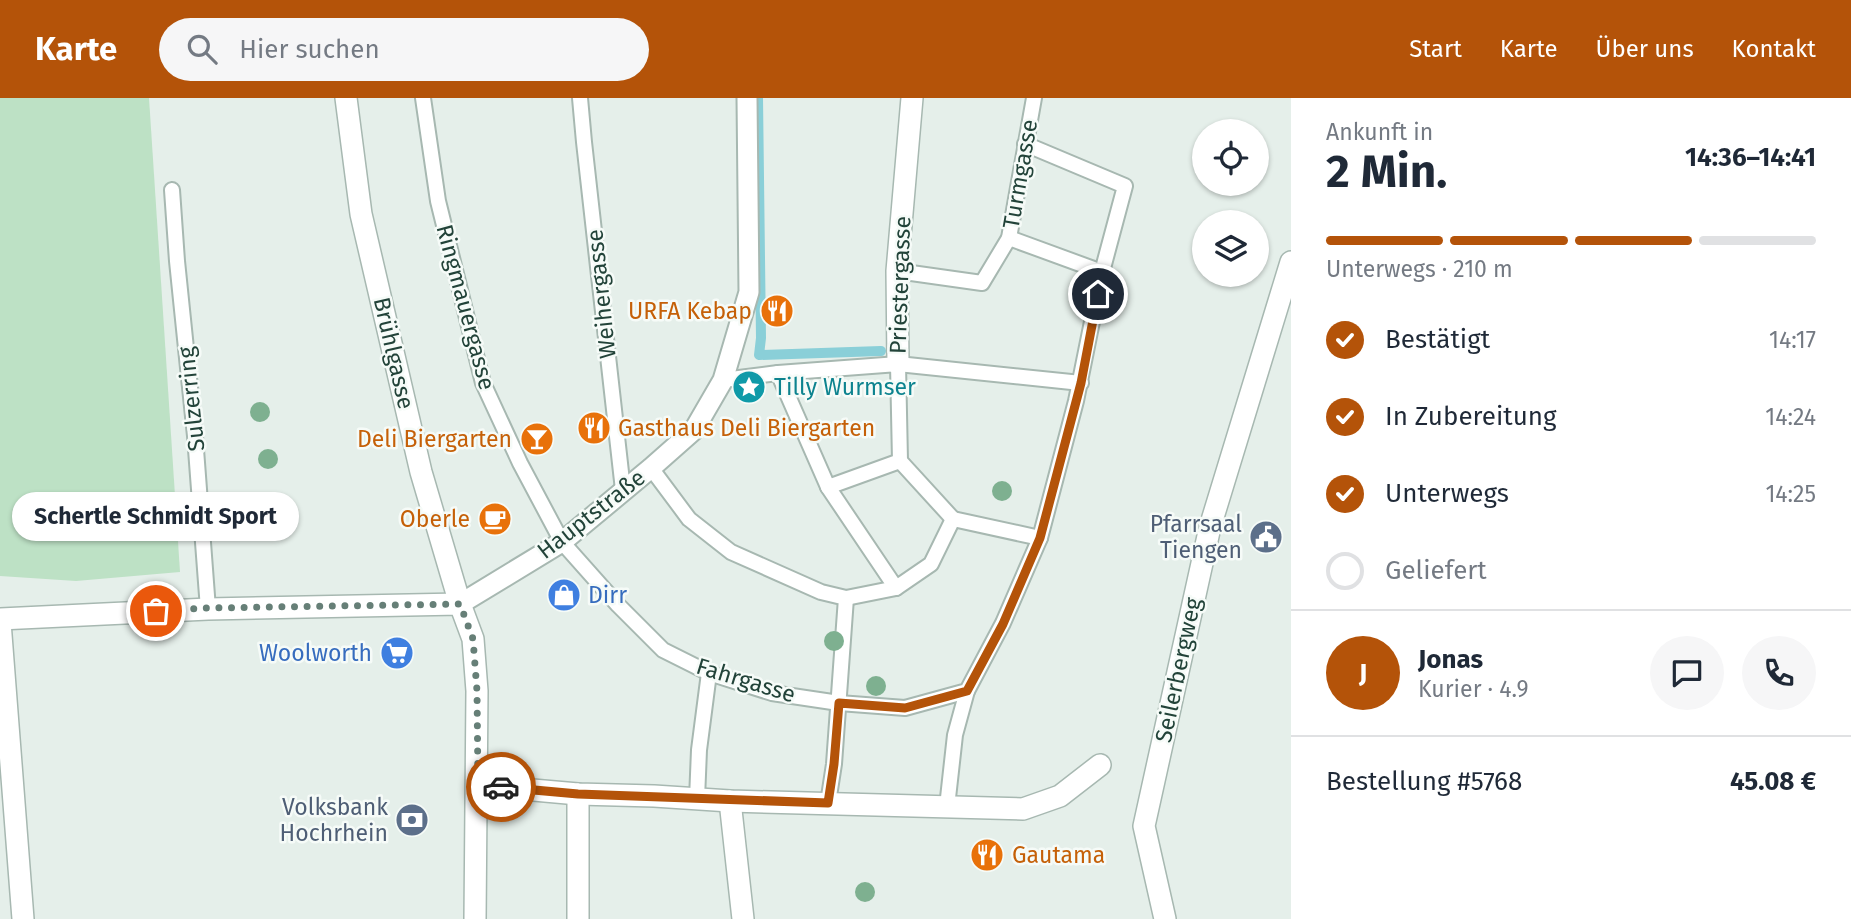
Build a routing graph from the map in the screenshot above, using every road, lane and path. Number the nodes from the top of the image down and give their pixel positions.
1 (346, 98) edge
2 (423, 98) edge
3 (580, 98) edge
4 (747, 98) edge
5 (912, 98) edge
6 (1034, 98) edge
7 (1025, 144) junction
8 (172, 190) dead end
9 (1010, 238) junction
10 (1291, 262) edge
11 (897, 271) junction
12 (1102, 272) junction
13 (898, 364) junction
14 (778, 373) junction
15 (723, 380) junction
16 (1081, 383) junction
17 (900, 461) junction
18 (651, 468) junction
19 (828, 487) junction
20 (623, 490) junction
21 (953, 519) junction
22 (1040, 538) junction
23 (562, 542) junction
24 (896, 588) junction
25 (846, 598) junction
26 (460, 604) junction
27 (208, 608) junction
28 (0, 620) edge
29 (709, 673) junction
30 (967, 691) junction
31 (839, 703) junction
32 (1100, 765) dead end
33 (478, 785) junction
34 (578, 794) junction
35 (697, 799) junction
36 (730, 801) junction
37 (828, 803) junction
38 (947, 807) junction
39 (23, 919) edge
40 (475, 919) edge
41 (578, 919) edge
42 (743, 919) edge
43 (1165, 919) edge

1 - 26 street, Brühlgasse
2 - 23 lane, Ringmauergasse
3 - 20 lane, Weihergasse
4 - 15 street, Hauptstraße
5 - 11 street, Priestergasse
6 - 7 lane, Turmgasse
7 - 9 lane, Turmgasse
7 - 12 lane
8 - 27 lane, Sulzerring
9 - 11 lane, Turmgasse
9 - 12 lane
10 - 43 street, Seilerbergweg
11 - 13 street, Priestergasse
12 - 16 lane
13 - 14 lane
13 - 16 lane
13 - 17 lane, Priestergasse
14 - 15 lane
14 - 19 lane
15 - 18 street, Hauptstraße
16 - 22 lane
17 - 19 lane
17 - 21 lane
18 - 20 street, Hauptstraße
18 - 25 lane
19 - 24 lane
20 - 23 street, Hauptstraße
21 - 22 lane
21 - 24 lane
22 - 30 lane
23 - 26 street, Hauptstraße
23 - 29 lane, Fahrgasse
24 - 25 lane
25 - 31 lane
26 - 27 street
26 - 33 street
27 - 28 street
28 - 39 street
29 - 31 lane, Fahrgasse
29 - 35 lane
30 - 31 lane, Fahrgasse
30 - 38 lane
31 - 37 lane
32 - 38 street
33 - 34 street
33 - 40 street
34 - 35 street
34 - 41 street
35 - 36 street
36 - 37 street
36 - 42 street
37 - 38 street

